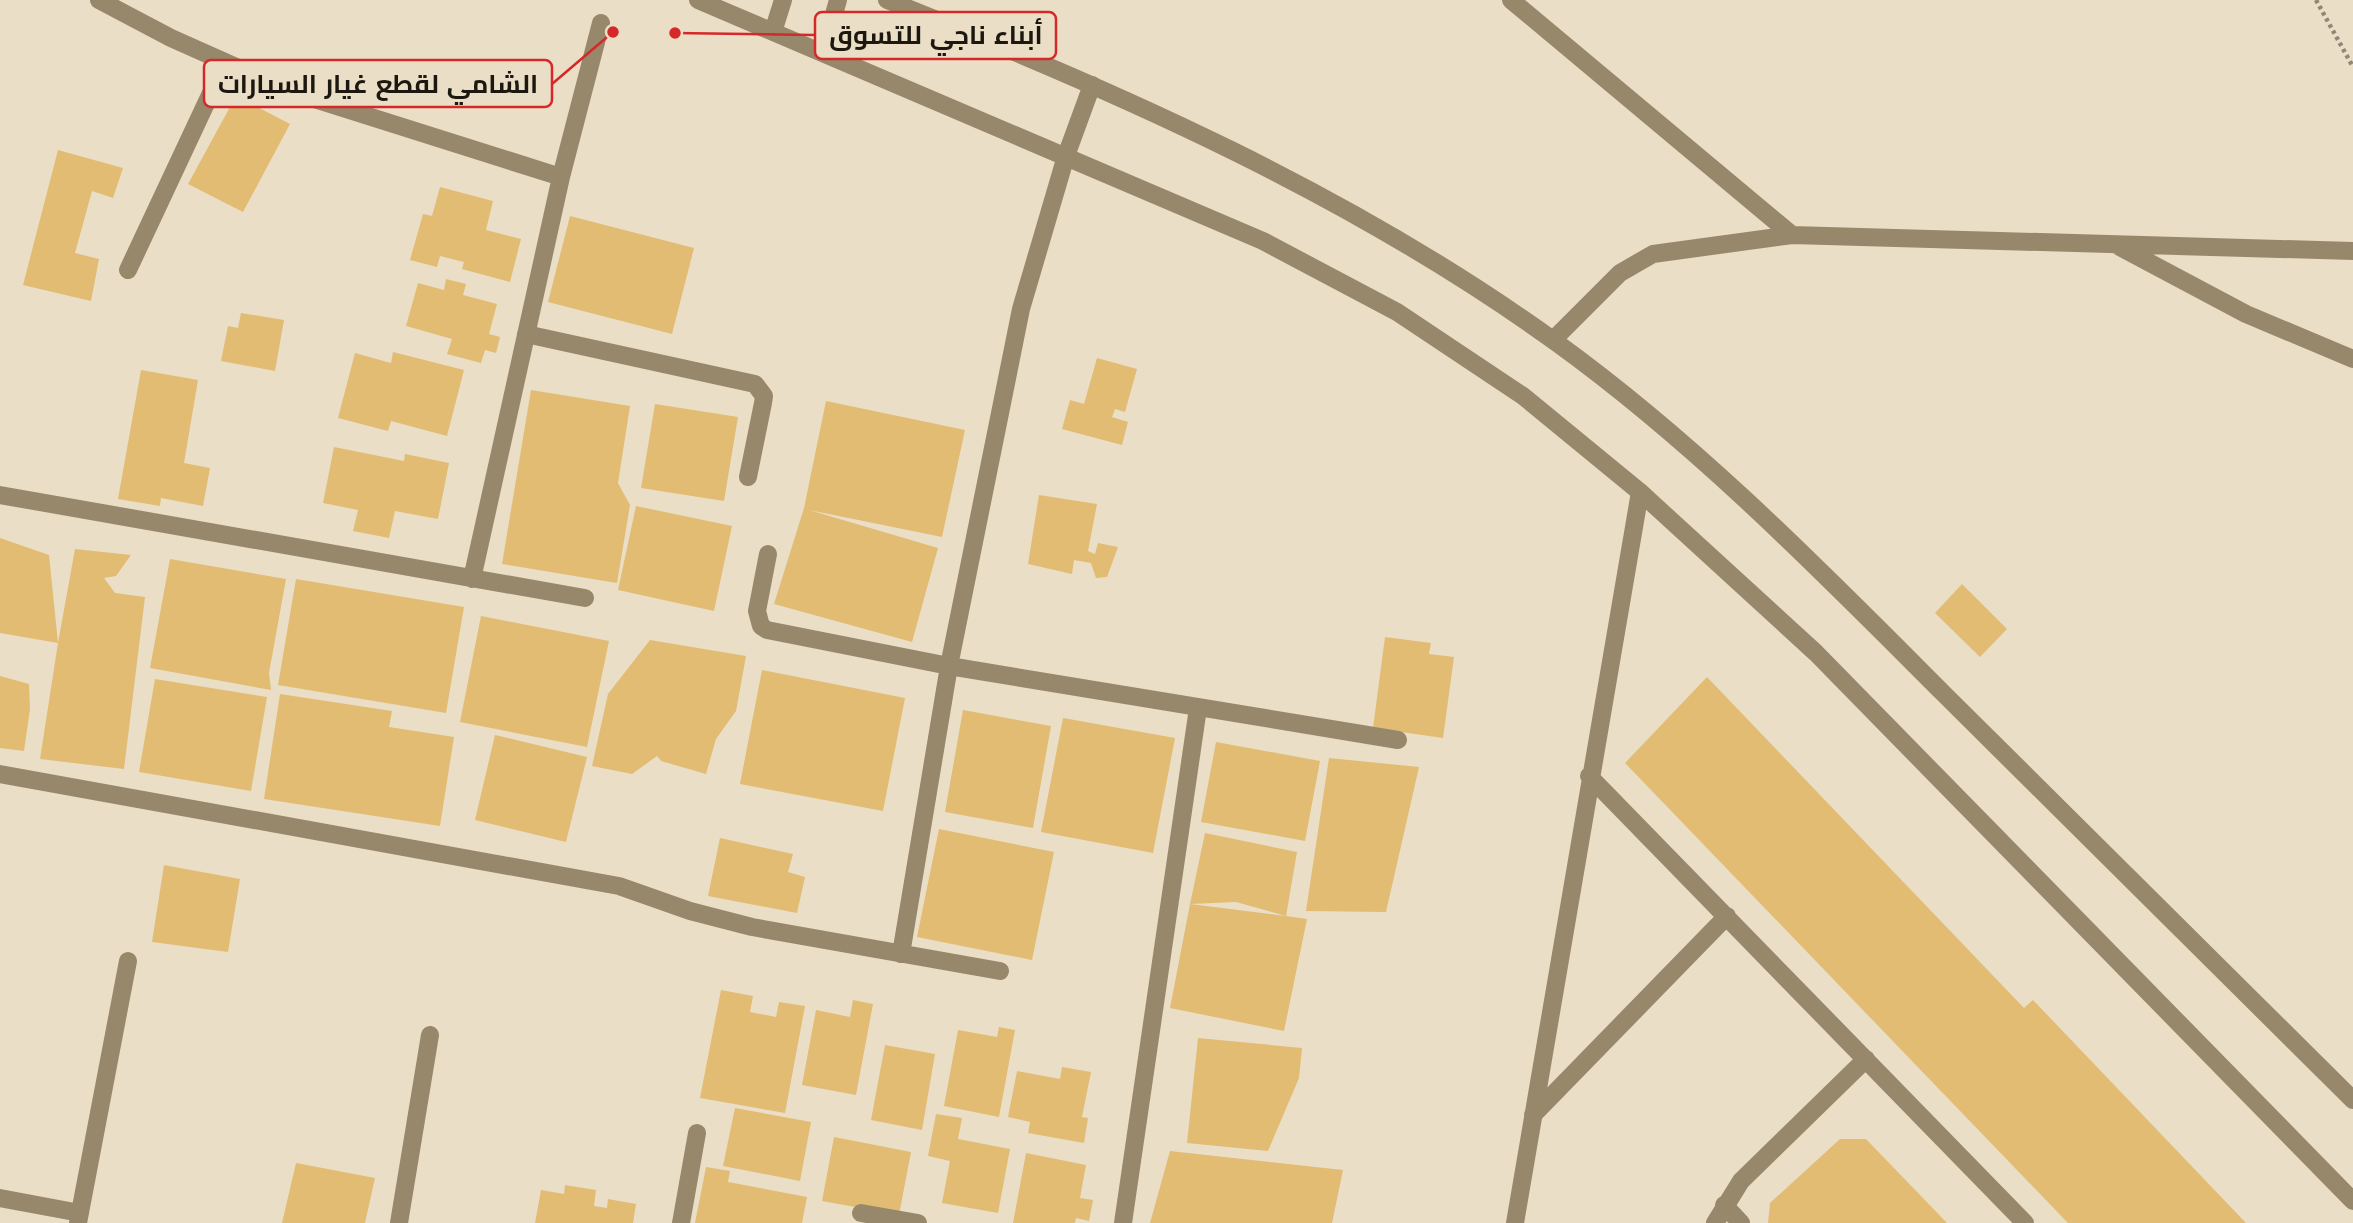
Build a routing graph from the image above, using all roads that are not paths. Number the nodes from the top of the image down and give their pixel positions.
1 (99, 0) edge
2 (698, 0) edge
3 (783, 0) edge
4 (838, 0) edge
5 (887, 0) edge
6 (1511, 0) edge
7 (911, 5) edge
8 (601, 23) dead end
9 (773, 32) junction
10 (823, 53) junction
11 (225, 64) junction
12 (1092, 85) junction
13 (1066, 156) junction
14 (561, 177) junction
15 (1792, 235) junction
16 (2115, 245) junction
17 (2353, 251) edge
18 (128, 271) dead end
19 (526, 334) junction
20 (1553, 340) junction
21 (2353, 359) edge
22 (748, 477) dead end
23 (1640, 492) junction
24 (0, 495) edge
25 (768, 554) dead end
26 (472, 579) junction
27 (585, 598) dead end
28 (949, 666) junction
29 (1198, 708) junction
30 (1398, 740) dead end
31 (0, 775) edge
32 (1589, 776) junction
33 (1727, 916) junction
34 (901, 954) junction
35 (128, 961) dead end
36 (1000, 971) dead end
37 (430, 1035) dead end
38 (1866, 1059) junction
39 (2353, 1100) edge
40 (1533, 1115) junction
41 (697, 1133) dead end
42 (0, 1198) edge
43 (2353, 1201) edge
44 (1724, 1205) junction
45 (861, 1213) dead end
46 (79, 1218) edge
47 (399, 1223) edge
48 (681, 1223) edge
49 (918, 1223) edge
50 (1123, 1223) edge
51 (1515, 1223) edge
52 (1715, 1223) edge
53 (1741, 1223) edge
54 (2025, 1223) edge

1 - 11 street
2 - 9 street
3 - 9 street
4 - 10 street
5 - 7 street
6 - 15 street
7 - 12 street
8 - 14 street
9 - 10 street
10 - 13 street
11 - 14 street
11 - 18 street
12 - 13 street
12 - 20 street
13 - 23 street
13 - 28 street
14 - 19 street
15 - 16 street
15 - 20 street
16 - 17 street
16 - 21 street
19 - 22 street
19 - 26 street
20 - 39 street
23 - 32 street
23 - 43 street
24 - 26 street
25 - 28 street
26 - 27 street
28 - 29 street
28 - 34 street
29 - 30 street
29 - 50 street
31 - 34 street
32 - 33 street
32 - 40 street
33 - 38 street
33 - 40 street
34 - 36 street
35 - 46 street
37 - 47 street
38 - 44 street
38 - 54 street
40 - 51 street
41 - 48 street
42 - 46 street
44 - 52 street
44 - 53 street
45 - 49 street

